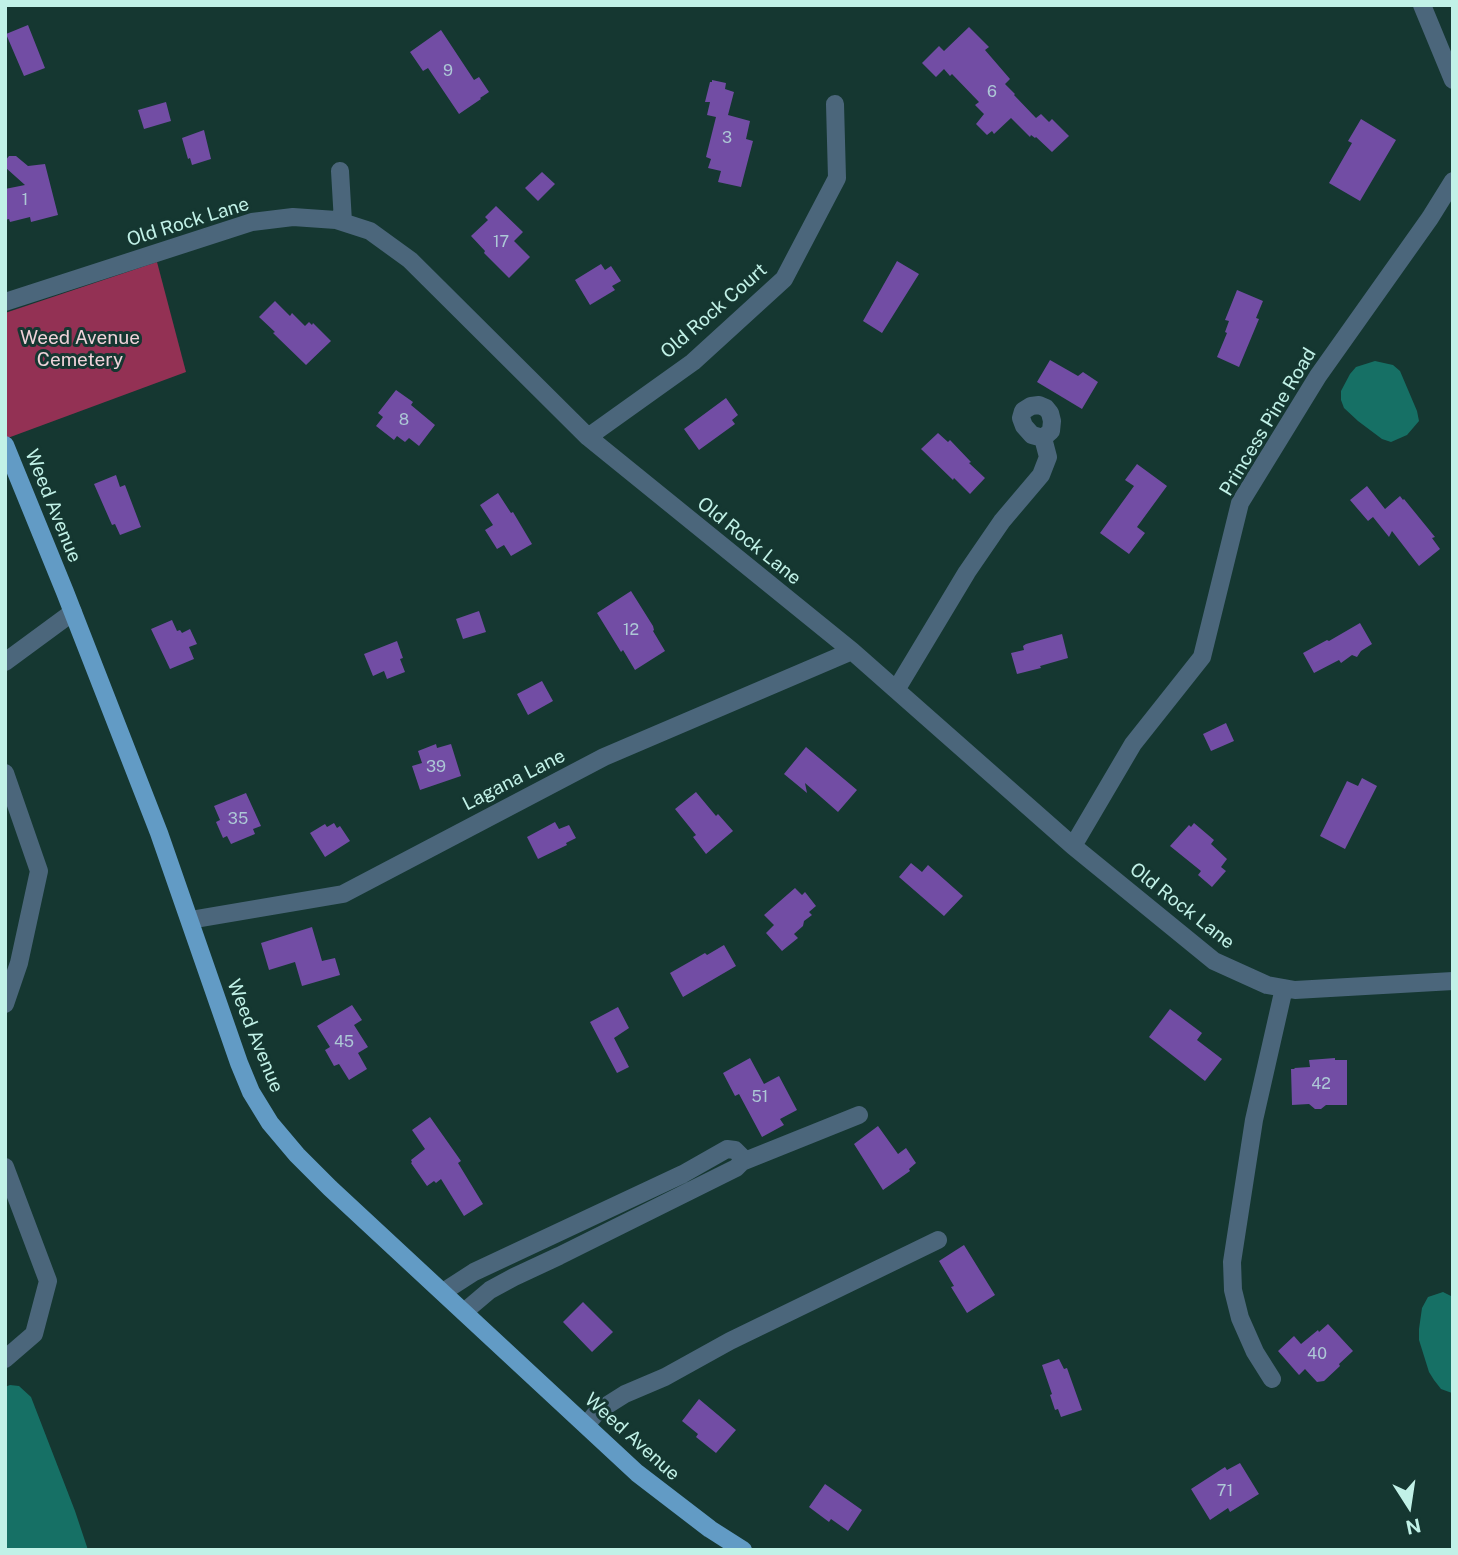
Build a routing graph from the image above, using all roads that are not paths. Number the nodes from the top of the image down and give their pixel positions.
1 (1422, 5) edge
2 (1453, 80) edge
3 (835, 104) dead end
4 (340, 171) dead end
5 (1453, 181) edge
6 (342, 222) junction
7 (5, 302) edge
8 (588, 437) junction
9 (1044, 438) dead end
10 (5, 445) edge
11 (73, 612) junction
12 (852, 651) junction
13 (5, 662) edge
14 (897, 690) junction
15 (5, 773) edge
16 (1073, 846) junction
17 (190, 920) junction
18 (1453, 981) edge
19 (1284, 988) junction
20 (5, 1004) edge
21 (859, 1115) dead end
22 (742, 1162) junction
23 (5, 1167) edge
24 (938, 1240) dead end
25 (443, 1292) junction
26 (464, 1312) junction
27 (5, 1359) edge
28 (1272, 1379) dead end
29 (586, 1426) junction
30 (743, 1550) edge

1 - 2 street
3 - 8 street, Old Rock Court
4 - 6 street
5 - 16 street, Princess Pine Road
6 - 7 street, Old Rock Lane
6 - 8 street, Old Rock Lane
8 - 12 street, Old Rock Lane
9 - 14 street
10 - 11 main road, Weed Avenue
11 - 13 street
11 - 17 main road, Weed Avenue
12 - 14 street, Old Rock Lane
12 - 17 street, Lagana Lane
14 - 16 street, Old Rock Lane
15 - 20 street
16 - 19 street, Old Rock Lane
17 - 25 main road, Weed Avenue
18 - 19 street, Old Rock Lane
19 - 28 street
21 - 22 street
22 - 25 street
22 - 26 street
23 - 27 street
24 - 29 street
25 - 26 main road, Weed Avenue
26 - 29 main road, Weed Avenue
29 - 30 main road, Weed Avenue

